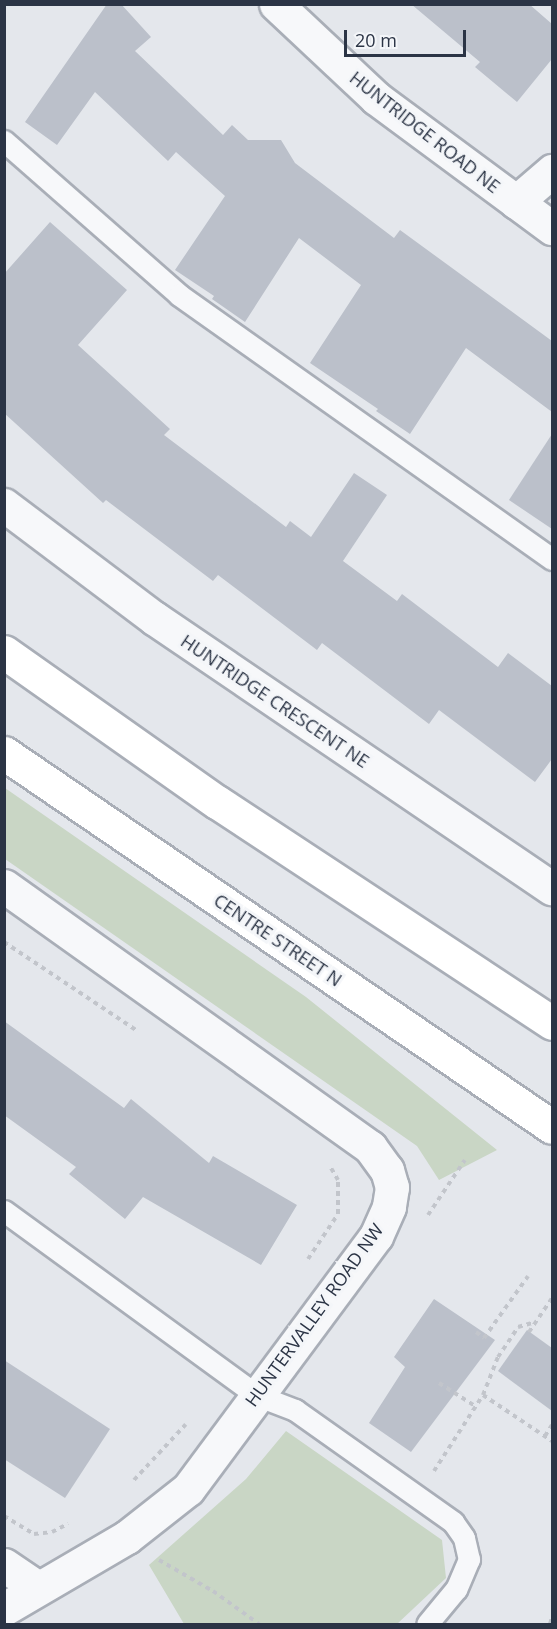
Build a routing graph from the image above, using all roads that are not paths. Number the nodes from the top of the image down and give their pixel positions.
1 (276, 4) edge
2 (4, 141) edge
3 (552, 171) edge
4 (516, 202) junction
5 (552, 228) edge
6 (4, 505) edge
7 (552, 559) edge
8 (4, 652) edge
9 (4, 753) edge
10 (4, 886) edge
11 (552, 888) edge
12 (552, 1023) edge
13 (542, 1120) edge
14 (552, 1143) edge
15 (4, 1210) edge
16 (256, 1395) junction
17 (4, 1565) edge
18 (38, 1588) junction
19 (4, 1609) edge
20 (427, 1624) edge

1 - 4 street, HUNTRIDGE ROAD NE
2 - 7 lane
3 - 4 street
4 - 5 street, HUNTRIDGE ROAD NE
6 - 11 street, HUNTRIDGE CRESCENT NE
8 - 12 main road
9 - 13 main road, CENTRE STREET N
10 - 16 street, HUNTERVALLEY ROAD NW
13 - 14 main road
15 - 16 lane
16 - 18 street, HUNTERVALLEY ROAD NW
16 - 20 lane
17 - 18 street
18 - 19 street, HUNTERVALLEY ROAD NW

